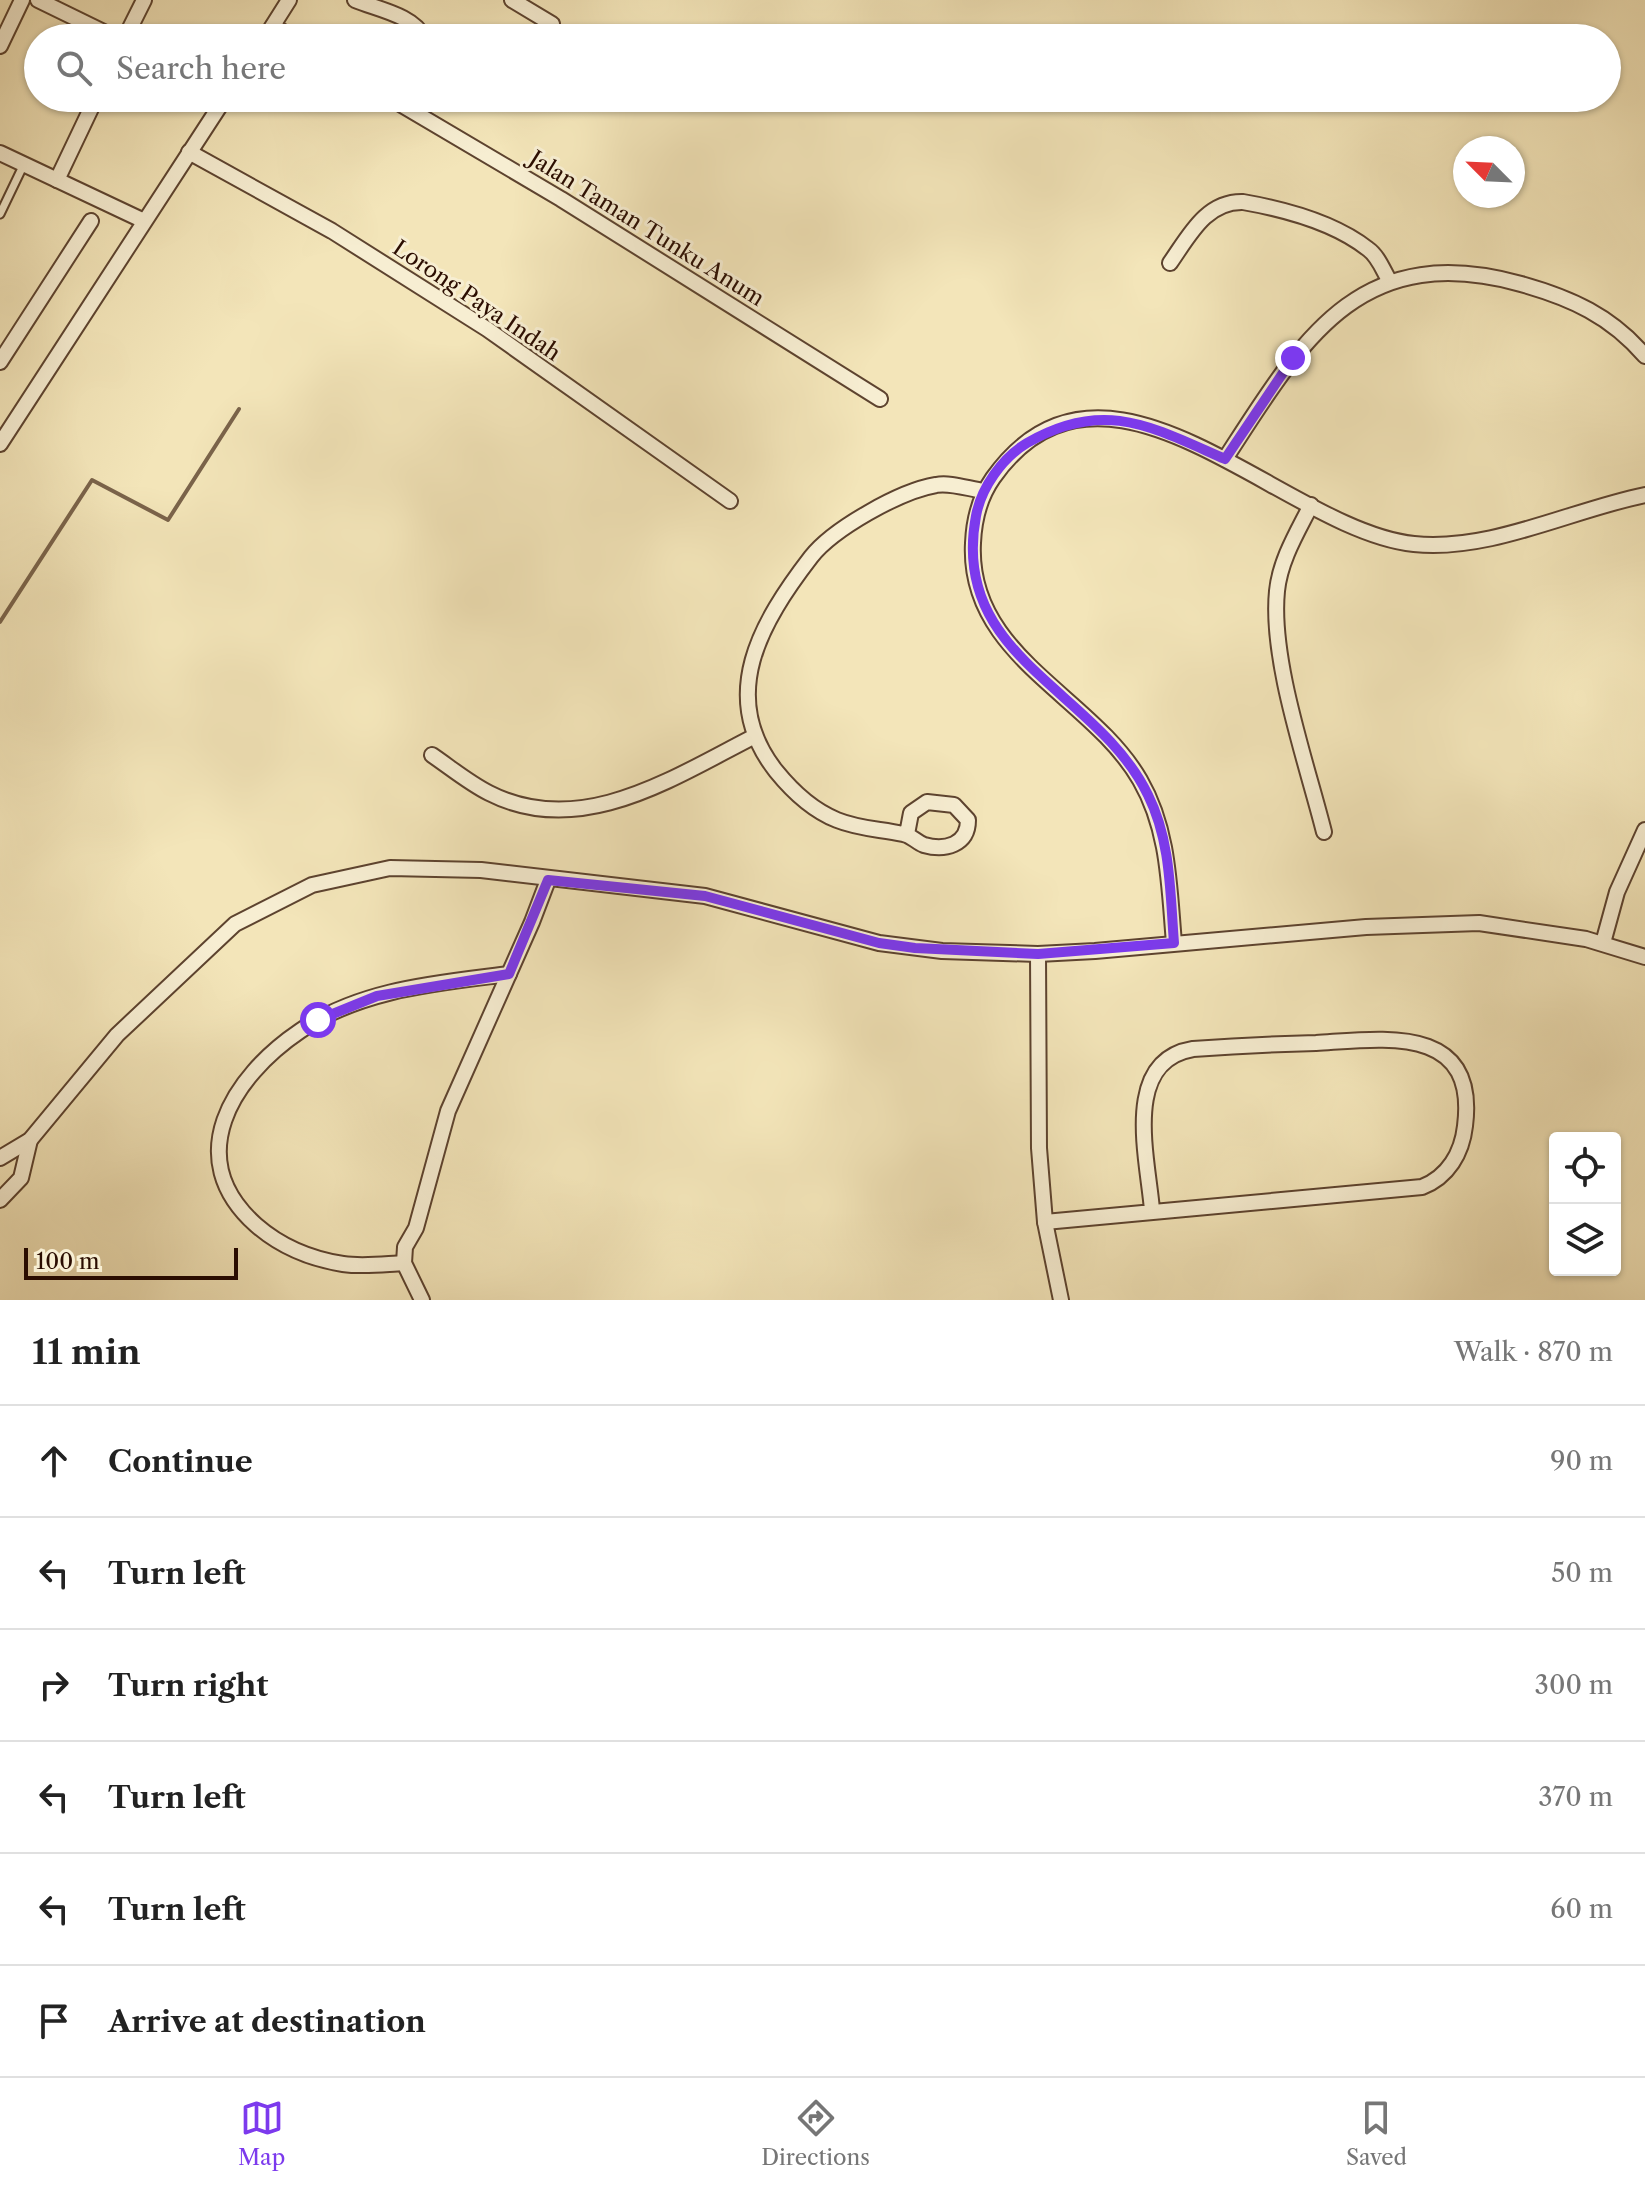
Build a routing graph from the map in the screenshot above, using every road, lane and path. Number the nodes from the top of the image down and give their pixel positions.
1 (22, 0) edge
2 (38, 0) edge
3 (144, 0) edge
4 (289, 0) edge
5 (355, 0) edge
6 (512, 0) edge
7 (87, 24) edge
8 (132, 24) edge
9 (274, 24) edge
10 (413, 24) edge
11 (552, 24) dead end
12 (0, 46) edge
13 (89, 112) edge
14 (216, 112) edge
15 (415, 112) edge
16 (189, 152) junction
17 (0, 153) edge
18 (24, 164) junction
19 (57, 180) junction
20 (0, 214) edge
21 (142, 220) junction
22 (91, 221) dead end
23 (1170, 263) dead end
24 (1389, 280) junction
25 (1645, 356) edge
26 (0, 360) edge
27 (880, 399) dead end
28 (0, 444) edge
29 (1225, 459) junction
30 (984, 491) junction
31 (1645, 495) edge
32 (730, 501) dead end
33 (1311, 505) junction
34 (755, 736) junction
35 (432, 755) dead end
36 (1645, 830) edge
37 (1324, 832) dead end
38 (907, 834) dead end
39 (548, 880) junction
40 (1174, 943) junction
41 (1603, 943) junction
42 (1038, 954) junction
43 (1645, 957) edge
44 (509, 974) junction
45 (30, 1140) junction
46 (0, 1158) edge
47 (0, 1200) edge
48 (1152, 1210) junction
49 (1045, 1222) junction
50 (404, 1263) junction
51 (422, 1300) edge
52 (1061, 1300) edge

1 - 12 street
2 - 7 street
3 - 8 street
4 - 9 street
5 - 10 street
6 - 11 street
13 - 19 street
14 - 16 street
15 - 27 street, Jalan Taman Tunku Anum
16 - 21 street
16 - 32 street, Lorong Paya Indah
17 - 18 street
18 - 19 street
18 - 20 lane
19 - 21 street
21 - 28 street
22 - 26 street
23 - 24 street
24 - 25 street
24 - 29 street
29 - 30 street
29 - 33 street
30 - 34 street
30 - 40 street
31 - 33 street
33 - 37 street
34 - 35 street
34 - 38 street
36 - 41 street
39 - 42 street
39 - 44 street
39 - 45 street
40 - 41 street
40 - 42 street
41 - 43 street
42 - 49 street
44 - 50 street
44 - 50 street
45 - 46 street
45 - 47 street
48 - 48 street
48 - 49 street
49 - 52 street
50 - 51 street

